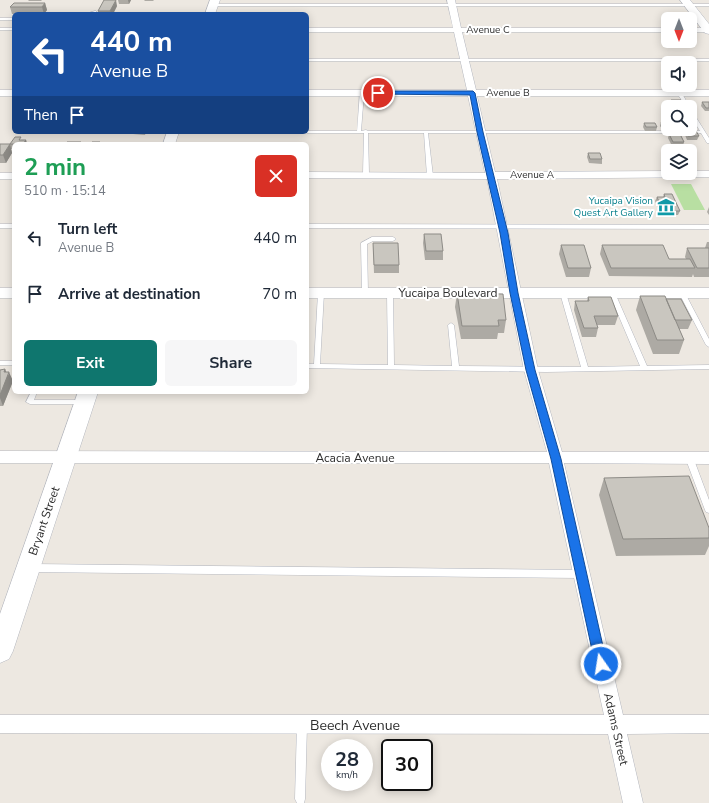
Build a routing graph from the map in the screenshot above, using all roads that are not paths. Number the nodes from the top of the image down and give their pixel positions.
1 (452, 3) edge
2 (687, 3) edge
3 (709, 5) edge
4 (213, 6) edge
5 (12, 18) edge
6 (0, 19) edge
7 (0, 29) edge
8 (12, 29) edge
9 (309, 30) edge
10 (458, 30) junction
11 (661, 30) edge
12 (697, 30) edge
13 (709, 30) edge
14 (309, 60) edge
15 (464, 60) junction
16 (709, 60) edge
17 (0, 93) edge
18 (12, 93) edge
19 (309, 93) edge
20 (362, 93) junction
21 (473, 93) junction
22 (679, 93) junction
23 (709, 93) edge
24 (684, 100) edge
25 (697, 122) edge
26 (359, 131) junction
27 (366, 131) junction
28 (309, 132) edge
29 (426, 132) junction
30 (480, 132) junction
31 (703, 132) junction
32 (709, 142) edge
33 (366, 174) junction
34 (709, 174) edge
35 (309, 175) edge
36 (490, 175) junction
37 (0, 176) edge
38 (12, 176) edge
39 (430, 176) junction
40 (0, 226) edge
41 (12, 226) edge
42 (309, 226) edge
43 (502, 226) junction
44 (709, 227) edge
45 (393, 239) dead end
46 (0, 293) edge
47 (12, 293) edge
48 (314, 293) edge
49 (365, 293) junction
50 (390, 293) junction
51 (514, 293) junction
52 (563, 293) junction
53 (612, 293) junction
54 (682, 293) junction
55 (709, 293) edge
56 (451, 325) dead end
57 (709, 345) edge
58 (0, 363) edge
59 (12, 363) edge
60 (309, 366) edge
61 (317, 366) junction
62 (391, 367) junction
63 (709, 367) edge
64 (456, 368) junction
65 (585, 369) junction
66 (645, 369) junction
67 (531, 370) junction
68 (33, 394) edge
69 (86, 397) edge
70 (0, 457) edge
71 (66, 457) junction
72 (689, 457) junction
73 (709, 458) edge
74 (556, 459) junction
75 (709, 510) edge
76 (28, 568) junction
77 (581, 574) junction
78 (0, 651) edge
79 (614, 723) junction
80 (0, 724) edge
81 (709, 724) edge
82 (302, 725) junction
83 (300, 798) dead end
84 (633, 803) edge

1 - 2 lane
1 - 4 lane
1 - 10 street, Adams Street
2 - 3 lane
2 - 13 street
5 - 6 lane
7 - 8 lane
9 - 10 street, Avenue C
10 - 11 street, Avenue C
10 - 15 street, Adams Street
12 - 13 street
14 - 15 lane
15 - 16 lane
15 - 21 street, Adams Street
17 - 18 street
19 - 20 street, Avenue B
20 - 21 street, Avenue B
20 - 26 lane
21 - 22 street, Avenue B
21 - 30 street, Adams Street
22 - 23 street, Avenue B
22 - 24 lane
25 - 31 lane
26 - 27 lane
26 - 28 lane
27 - 29 lane
27 - 33 lane
29 - 30 lane
29 - 39 lane
30 - 31 lane
30 - 36 street, Adams Street
31 - 32 lane
33 - 35 street, Avenue A
33 - 39 street, Avenue A
34 - 36 street, Avenue A
36 - 39 street, Avenue A
36 - 43 street, Adams Street
37 - 38 street
40 - 41 lane
42 - 43 lane
43 - 44 lane
43 - 51 street, Adams Street
45 - 49 lane
46 - 47 street
48 - 49 main road, Yucaipa Boulevard
48 - 61 lane
49 - 50 main road, Yucaipa Boulevard
50 - 51 main road, Yucaipa Boulevard
50 - 62 lane
51 - 52 main road, Yucaipa Boulevard
51 - 67 street, Adams Street
52 - 53 main road, Yucaipa Boulevard
52 - 65 lane
53 - 54 main road, Yucaipa Boulevard
53 - 66 lane
54 - 55 main road, Yucaipa Boulevard
54 - 57 lane
56 - 64 lane
58 - 59 lane
60 - 61 lane
61 - 62 lane
62 - 64 lane
63 - 66 lane
64 - 67 lane
65 - 66 lane
65 - 67 lane
67 - 74 street, Adams Street
68 - 69 lane
69 - 71 main road, Bryant Street
70 - 71 street, Acacia Avenue
71 - 74 street, Acacia Avenue
71 - 76 main road, Bryant Street
72 - 73 street, Acacia Avenue
72 - 74 street, Acacia Avenue
72 - 75 lane
74 - 77 street, Adams Street
76 - 77 lane
76 - 78 main road, Bryant Street
77 - 79 street, Adams Street
79 - 81 street, Beech Avenue
79 - 82 street, Beech Avenue
79 - 84 street, Adams Street
80 - 82 street, Beech Avenue
82 - 83 lane

